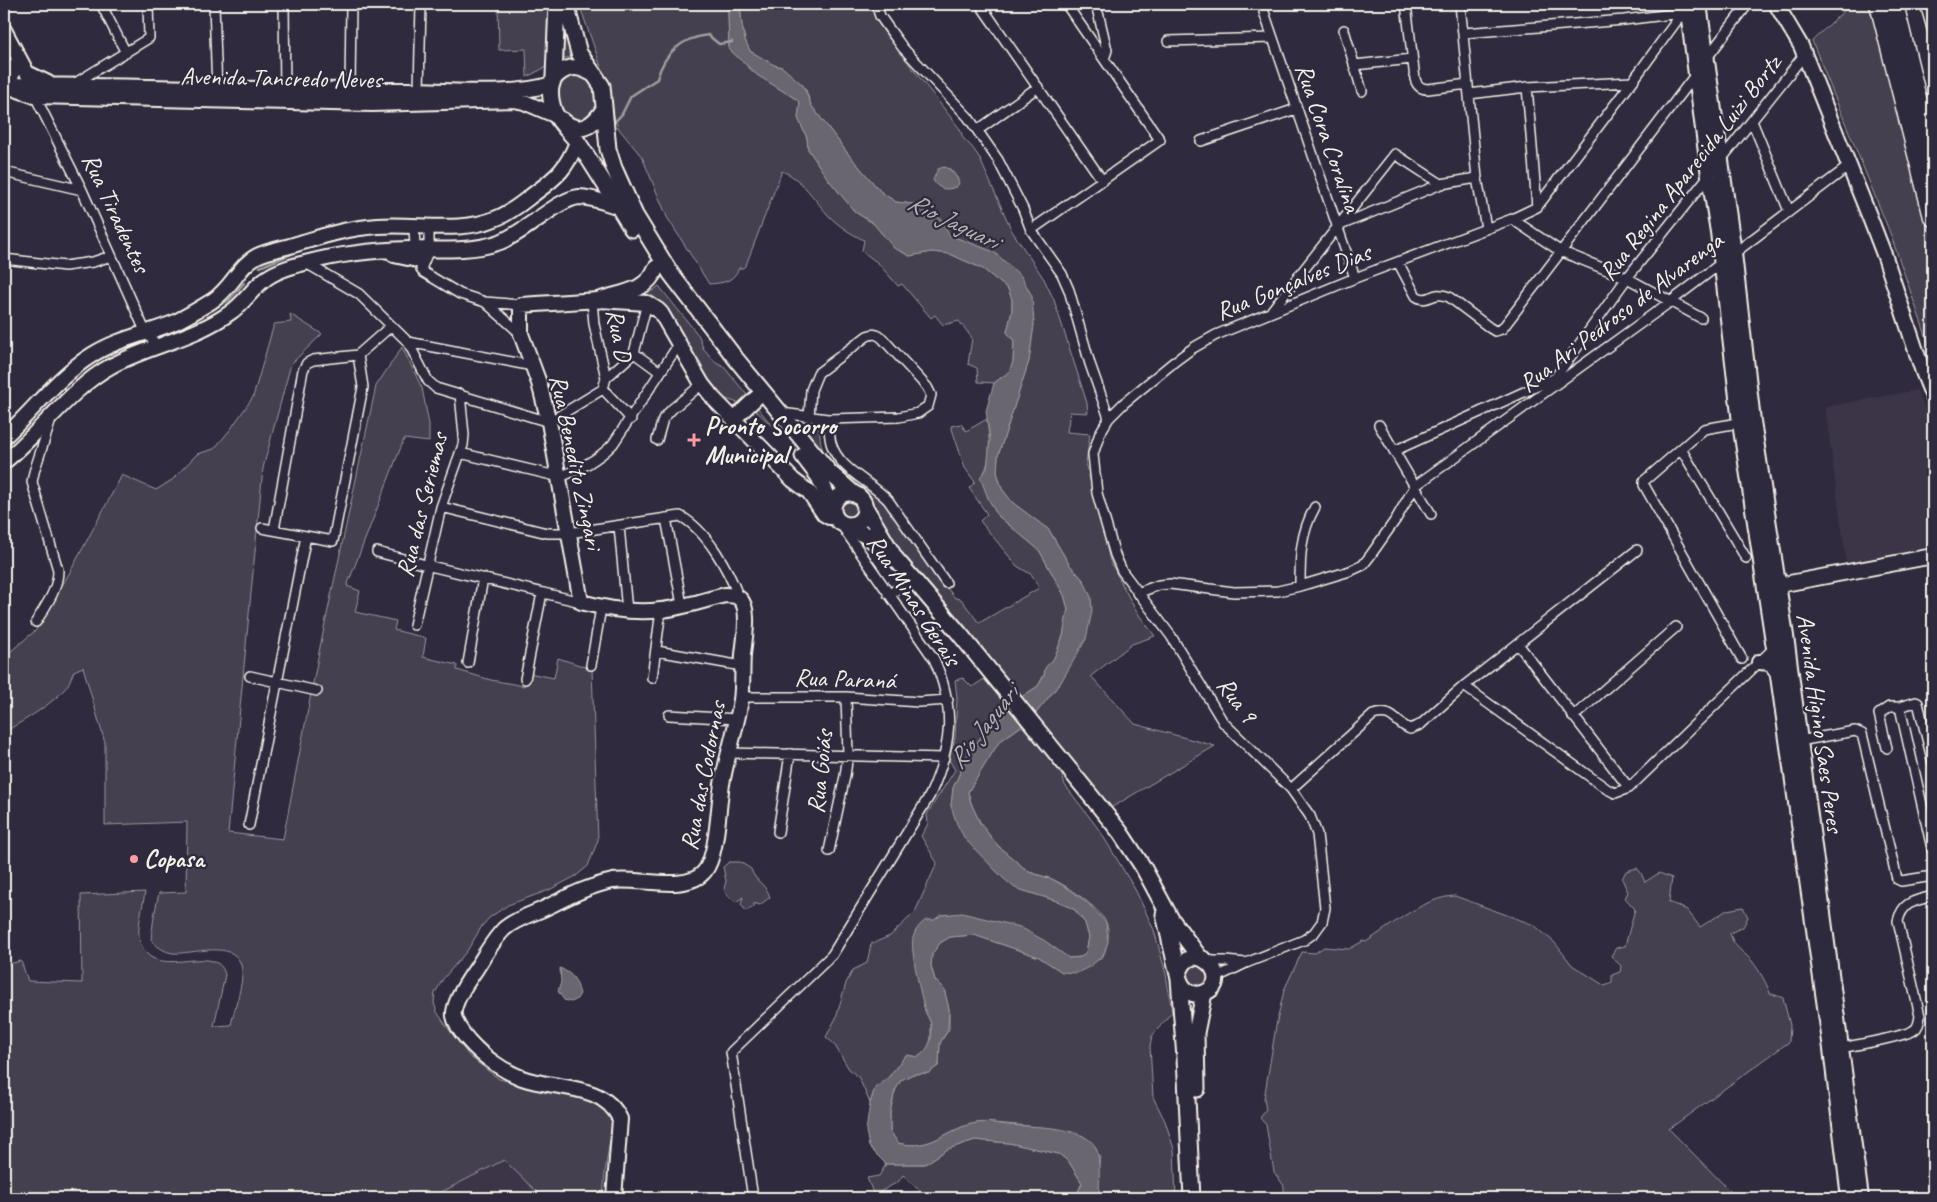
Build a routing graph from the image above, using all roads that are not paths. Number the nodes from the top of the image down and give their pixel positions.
1 (101, 4) edge
2 (148, 4) edge
3 (214, 4) edge
4 (284, 4) edge
5 (351, 4) edge
6 (421, 4) edge
7 (557, 4) edge
8 (568, 4) edge
9 (878, 4) edge
10 (980, 4) edge
11 (1066, 4) edge
12 (1096, 4) edge
13 (1406, 4) edge
14 (1460, 4) edge
15 (1748, 4) edge
16 (1776, 4) edge
17 (1879, 4) edge
18 (1894, 4) edge
19 (1925, 4) edge
20 (1689, 6) edge
21 (1264, 12) dead end
22 (1671, 28) junction
23 (4, 30) edge
24 (1344, 30) dead end
25 (1691, 32) junction
26 (1933, 32) edge
27 (1464, 33) junction
28 (1272, 38) junction
29 (1168, 41) dead end
30 (126, 53) junction
31 (1804, 56) junction
32 (19, 59) junction
33 (1104, 59) junction
34 (1412, 59) junction
35 (1706, 59) junction
36 (1354, 66) junction
37 (1696, 74) junction
38 (596, 76) junction
39 (553, 80) junction
40 (1632, 82) junction
41 (4, 84) edge
42 (1468, 84) junction
43 (54, 85) junction
44 (71, 86) junction
45 (1038, 87) junction
46 (1527, 87) junction
47 (350, 90) junction
48 (418, 90) junction
49 (1362, 91) dead end
50 (217, 94) junction
51 (1469, 94) junction
52 (35, 96) junction
53 (285, 96) junction
54 (475, 96) junction
55 (373, 97) junction
56 (604, 109) junction
57 (1296, 109) junction
58 (557, 116) junction
59 (1752, 120) junction
60 (978, 130) junction
61 (1931, 137) edge
62 (1201, 141) dead end
63 (577, 142) junction
64 (1933, 153) edge
65 (1721, 159) junction
66 (1849, 166) junction
67 (4, 172) edge
68 (1708, 176) junction
69 (1476, 178) junction
70 (1102, 180) junction
71 (1441, 184) junction
72 (82, 190) junction
73 (619, 207) junction
74 (1537, 207) junction
75 (1789, 211) junction
76 (1933, 216) edge
77 (1512, 219) junction
78 (414, 225) junction
79 (429, 226) junction
80 (1337, 226) junction
81 (1486, 228) junction
82 (1031, 230) junction
83 (1560, 251) junction
84 (1734, 253) junction
85 (111, 256) junction
86 (420, 257) junction
87 (4, 259) edge
88 (1398, 262) junction
89 (1722, 262) junction
90 (306, 263) junction
91 (656, 268) junction
92 (1355, 278) junction
93 (1627, 278) junction
94 (596, 300) junction
95 (486, 302) junction
96 (1670, 302) junction
97 (647, 303) junction
98 (521, 305) junction
99 (1272, 311) junction
100 (1701, 318) dead end
101 (390, 326) junction
102 (146, 333) junction
103 (521, 334) junction
104 (408, 342) junction
105 (679, 344) junction
106 (159, 347) junction
107 (634, 353) junction
108 (358, 354) junction
109 (533, 366) junction
110 (660, 372) junction
111 (606, 378) junction
112 (1559, 379) junction
113 (702, 384) junction
114 (604, 390) junction
115 (460, 394) junction
116 (1933, 397) edge
117 (754, 400) junction
118 (781, 413) junction
119 (52, 417) junction
120 (809, 417) junction
121 (1110, 418) junction
122 (631, 419) junction
123 (734, 419) junction
124 (828, 419) junction
125 (549, 422) junction
126 (1746, 422) junction
127 (1379, 425) dead end
128 (745, 430) junction
129 (4, 437) edge
130 (657, 440) dead end
131 (1681, 449) junction
132 (1394, 451) junction
133 (460, 453) junction
134 (4, 462) edge
135 (560, 477) junction
136 (1415, 486) junction
137 (854, 494) junction
138 (441, 507) junction
139 (865, 507) junction
140 (1315, 507) dead end
141 (1431, 514) dead end
142 (666, 518) junction
143 (838, 518) junction
144 (619, 526) junction
145 (262, 528) dead end
146 (274, 530) junction
147 (569, 533) junction
148 (306, 536) junction
149 (1637, 550) dead end
150 (377, 552) dead end
151 (1933, 556) edge
152 (895, 558) junction
153 (1746, 558) dead end
154 (426, 565) junction
155 (483, 578) junction
156 (915, 582) junction
157 (946, 582) dead end
158 (1779, 585) junction
159 (1300, 586) junction
160 (542, 593) junction
161 (1137, 593) junction
162 (888, 594) junction
163 (739, 598) junction
164 (581, 602) junction
165 (682, 605) junction
166 (601, 608) junction
167 (661, 610) junction
168 (628, 611) junction
169 (36, 622) dead end
170 (414, 625) dead end
171 (1676, 627) dead end
172 (1786, 636) junction
173 (1518, 644) junction
174 (1774, 648) junction
175 (657, 651) junction
176 (1742, 659) dead end
177 (1759, 662) junction
178 (468, 664) dead end
179 (591, 665) dead end
180 (742, 666) junction
181 (1777, 672) junction
182 (250, 676) dead end
183 (652, 678) dead end
184 (525, 679) dead end
185 (277, 682) junction
186 (1464, 686) junction
187 (317, 691) dead end
188 (741, 697) junction
189 (846, 697) junction
190 (948, 700) junction
191 (1901, 707) junction
192 (669, 715) dead end
193 (1573, 718) junction
194 (737, 719) junction
195 (1799, 741) junction
196 (1887, 748) dead end
197 (730, 752) junction
198 (790, 754) junction
199 (848, 754) junction
200 (944, 758) junction
201 (1933, 763) edge
202 (1799, 785) junction
203 (1629, 788) junction
204 (1291, 790) junction
205 (248, 825) dead end
206 (778, 832) dead end
207 (830, 851) dead end
208 (1933, 853) edge
209 (1933, 876) edge
210 (1933, 896) edge
211 (1162, 904) junction
212 (1204, 960) junction
213 (1246, 963) junction
214 (1179, 976) junction
215 (1215, 978) junction
216 (1204, 993) junction
217 (1836, 1049) junction
218 (614, 1198) edge
219 (753, 1198) edge
220 (1192, 1198) edge
221 (1201, 1198) edge
222 (1849, 1198) edge
223 (1861, 1198) edge

1 - 30 street
2 - 30 street
3 - 50 street
4 - 53 street
5 - 47 street
6 - 48 street
7 - 39 main road
8 - 38 main road
9 - 60 street
10 - 45 street
11 - 33 street
12 - 33 street
13 - 34 street
14 - 27 street
15 - 35 street
16 - 31 street
17 - 76 highway
18 - 61 highway
19 - 26 street
20 - 22 street
20 - 25 street, Avenida Higino Saes Peres
20 - 27 street
20 - 35 street, Avenida Higino Saes Peres
21 - 28 street, Rua Cora Coralina
22 - 25 street
22 - 40 street
23 - 32 street
24 - 36 street
25 - 37 street, Avenida Higino Saes Peres
27 - 42 street
28 - 29 street
28 - 57 street, Rua Cora Coralina
30 - 44 street
31 - 59 street, Rua Regina Aparecida Luizi Bortz
31 - 66 street
32 - 41 street
32 - 43 street
33 - 70 street
34 - 36 street
34 - 42 street
35 - 37 street
35 - 65 street, Avenida Higino Saes Peres
36 - 49 street
37 - 68 street, Avenida Higino Saes Peres
37 - 83 street
38 - 39 main road
38 - 56 main road
39 - 54 street, Avenida Tancredo Neves
39 - 58 main road
40 - 46 street
40 - 74 street
41 - 43 street, Avenida Tancredo Neves
41 - 52 street, Avenida Tancredo Neves
42 - 51 street
43 - 44 street, Avenida Tancredo Neves
44 - 50 street, Avenida Tancredo Neves
45 - 60 street
45 - 70 street
46 - 51 street
46 - 74 street
47 - 53 street, Avenida Tancredo Neves
47 - 55 street, Avenida Tancredo Neves
48 - 54 street, Avenida Tancredo Neves
48 - 55 street, Avenida Tancredo Neves
50 - 52 street, Avenida Tancredo Neves
50 - 53 street, Avenida Tancredo Neves
51 - 69 street
52 - 72 street, Rua Tiradentes
53 - 55 street, Avenida Tancredo Neves
54 - 55 street, Avenida Tancredo Neves
54 - 58 street, Avenida Tancredo Neves
56 - 58 main road
56 - 118 main road
57 - 62 street
57 - 80 street, Rua Cora Coralina
58 - 63 main road
59 - 65 street, Rua Regina Aparecida Luizi Bortz
59 - 75 street
60 - 82 street
61 - 64 highway
63 - 73 main road
63 - 79 street
65 - 68 street, Rua Regina Aparecida Luizi Bortz
65 - 84 street, Avenida Higino Saes Peres
66 - 75 street, Rua Ari Pedroso de Alvarenga
66 - 116 street
67 - 72 street
68 - 89 street, Avenida Higino Saes Peres
68 - 93 street, Rua Regina Aparecida Luizi Bortz
69 - 71 street
69 - 81 street
70 - 82 street
71 - 80 street
71 - 80 street
72 - 85 street, Rua Tiradentes
73 - 86 street
73 - 91 main road
74 - 77 street, Rua Gonçalves Dias
75 - 84 street, Rua Ari Pedroso de Alvarenga
77 - 81 street, Rua Gonçalves Dias
77 - 83 street
78 - 79 street
78 - 86 street
78 - 102 street
79 - 86 street
80 - 92 street, Rua Cora Coralina
80 - 99 street
81 - 88 street, Rua Gonçalves Dias
82 - 121 street
83 - 88 street
83 - 93 street
84 - 89 street, Rua Ari Pedroso de Alvarenga
84 - 126 street, Avenida Higino Saes Peres
85 - 87 street
85 - 102 street, Rua Tiradentes
86 - 90 street
86 - 95 street
88 - 92 street, Rua Gonçalves Dias
89 - 96 street, Rua Ari Pedroso de Alvarenga
89 - 126 street, Avenida Higino Saes Peres
90 - 101 street
90 - 106 street
91 - 94 main road
91 - 117 main road
92 - 99 street, Rua Gonçalves Dias
93 - 96 street
93 - 112 street, Rua Regina Aparecida Luizi Bortz
94 - 97 street
94 - 98 street
94 - 111 street, Rua D
95 - 98 street
95 - 103 street
96 - 100 street
96 - 112 street, Rua Ari Pedroso de Alvarenga
97 - 105 street
97 - 107 street
98 - 103 street
99 - 121 street, Rua Gonçalves Dias
101 - 104 street
101 - 108 street
102 - 106 street, Rua Tiradentes
102 - 129 street
103 - 109 street, Rua Benedito Zingari
104 - 109 street
104 - 115 street
105 - 110 street
105 - 113 street
106 - 119 street
107 - 110 street
107 - 111 street
108 - 146 street
108 - 148 street
109 - 125 street, Rua Benedito Zingari
110 - 122 street
111 - 114 street
112 - 132 street, Rua Regina Aparecida Luizi Bortz
112 - 136 street, Rua Ari Pedroso de Alvarenga
113 - 123 street
113 - 130 street
114 - 122 street
114 - 125 street
115 - 125 street
115 - 133 street, Rua das Seriemas
117 - 123 street
117 - 128 street
117 - 143 main road
118 - 120 street
118 - 137 main road
119 - 134 street
119 - 169 street
120 - 124 street
120 - 124 street
121 - 161 street, Rua 9
122 - 135 street
123 - 128 street
124 - 157 street
125 - 135 street, Rua Benedito Zingari
126 - 131 street
126 - 158 street, Avenida Higino Saes Peres
126 - 174 street, Avenida Higino Saes Peres
127 - 132 street
128 - 143 street
131 - 153 street
131 - 176 street
132 - 136 street
133 - 135 street
133 - 138 street, Rua das Seriemas
135 - 147 street, Rua Benedito Zingari
136 - 141 street
136 - 159 street
137 - 139 main road
137 - 143 main road
138 - 147 street
138 - 154 street, Rua das Seriemas
139 - 143 main road
139 - 152 main road
140 - 159 street
142 - 144 street
142 - 163 street
142 - 165 street
143 - 152 main road
143 - 162 street, Rua Minas Gerais
144 - 147 street
144 - 168 street
145 - 146 street
146 - 148 street
147 - 164 street, Rua Benedito Zingari
148 - 185 street
149 - 173 street
150 - 154 street
151 - 158 street
152 - 156 main road
154 - 155 street
154 - 170 street, Rua das Seriemas
155 - 160 street
155 - 178 street
156 - 162 street
156 - 211 main road
158 - 172 street, Avenida Higino Saes Peres
159 - 161 street
160 - 164 street
160 - 184 street
161 - 204 street, Rua 9
162 - 190 street, Rua Minas Gerais
163 - 165 street
163 - 180 street, Rua das Codornas
164 - 166 street
165 - 167 street
166 - 168 street
166 - 179 street
167 - 168 street
167 - 175 street
171 - 193 street
172 - 174 street
172 - 195 street, Avenida Higino Saes Peres
173 - 186 street
173 - 193 street
174 - 177 street
174 - 181 street, Avenida Higino Saes Peres
175 - 180 street
175 - 183 street
177 - 181 street
177 - 203 street
180 - 188 street, Rua das Codornas
181 - 202 street, Avenida Higino Saes Peres
182 - 185 street
185 - 187 street
185 - 205 street
186 - 203 street
186 - 204 street
188 - 189 street, Rua Paraná
188 - 194 street, Rua das Codornas
189 - 190 street, Rua Paraná
189 - 199 street, Rua Goiás
190 - 200 street, Rua Minas Gerais
191 - 196 street
191 - 201 street
191 - 208 street
192 - 194 street
193 - 203 street
194 - 197 street, Rua das Codornas
195 - 202 street, Avenida Higino Saes Peres
195 - 209 street
197 - 198 street
197 - 218 street, Rua das Codornas
198 - 199 street
198 - 206 street
199 - 200 street
199 - 207 street, Rua Goiás
200 - 219 street, Rua Minas Gerais
202 - 217 street, Avenida Higino Saes Peres
204 - 213 street, Rua 9
210 - 217 street
211 - 212 main road
211 - 214 main road
212 - 213 street, Rua 9
212 - 214 main road
212 - 215 main road
213 - 215 street, Rua 9
214 - 216 main road
214 - 220 main road
215 - 216 main road
216 - 221 main road
217 - 222 street, Avenida Higino Saes Peres
217 - 223 street, Avenida Higino Saes Peres

